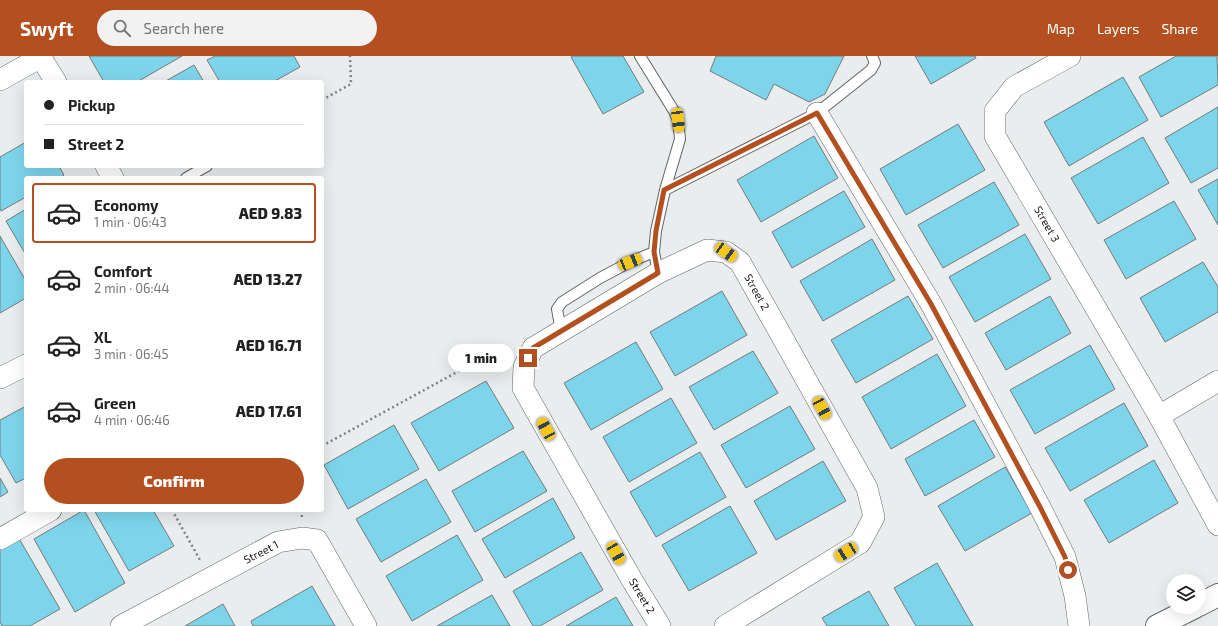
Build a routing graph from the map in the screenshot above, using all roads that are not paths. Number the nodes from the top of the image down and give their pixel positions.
1 (640, 56) edge
2 (872, 56) edge
3 (1070, 56) edge
4 (41, 57) edge
5 (0, 80) edge
6 (55, 80) edge
7 (817, 113) junction
8 (204, 168) edge
9 (190, 176) edge
10 (664, 190) junction
11 (654, 252) junction
12 (658, 273) junction
13 (561, 331) junction
14 (24, 366) edge
15 (0, 378) edge
16 (1218, 381) edge
17 (1159, 416) junction
18 (47, 512) edge
19 (1218, 524) edge
20 (0, 539) edge
21 (1218, 596) edge
22 (1206, 602) edge
23 (1181, 614) edge
24 (121, 626) edge
25 (366, 626) edge
26 (660, 626) edge
27 (725, 626) edge
28 (1079, 626) edge
29 (1157, 626) edge

1 - 10 lane
2 - 7 lane
3 - 17 street, Street 3
4 - 5 street
4 - 6 street
7 - 10 lane
7 - 28 street
8 - 9 lane
10 - 11 lane
11 - 12 lane
11 - 13 lane
12 - 13 street, Street 2
12 - 27 street, Street 2
13 - 26 street, Street 2
14 - 15 street
16 - 17 street
17 - 19 street, Street 3
18 - 20 street
21 - 22 street
23 - 29 street
24 - 25 street, Street 1

